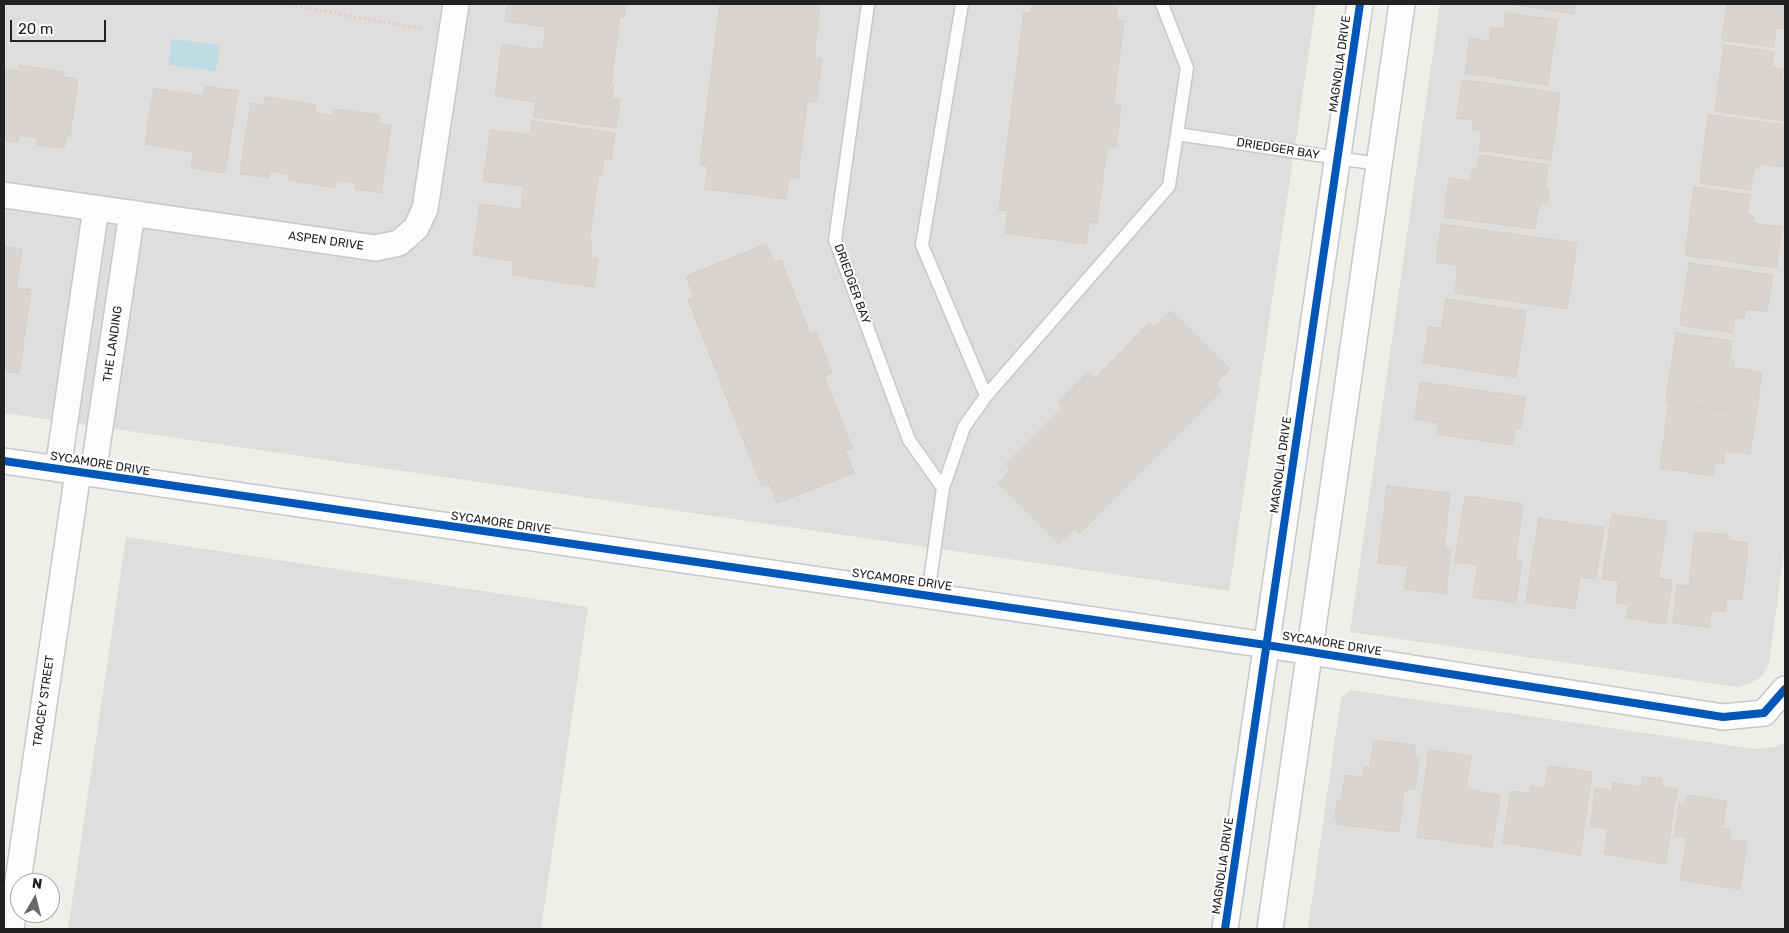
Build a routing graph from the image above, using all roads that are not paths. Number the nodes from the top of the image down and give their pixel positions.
1 (456, 4) edge
2 (868, 4) edge
3 (962, 4) edge
4 (1162, 4) edge
5 (1360, 4) edge
6 (1402, 4) edge
7 (1177, 134) junction
8 (1338, 159) junction
9 (1378, 164) junction
10 (4, 195) edge
11 (96, 208) junction
12 (132, 213) junction
13 (986, 396) junction
14 (4, 461) edge
15 (76, 472) junction
16 (943, 488) junction
17 (928, 595) junction
18 (1266, 645) junction
19 (1308, 652) junction
20 (1785, 689) edge
21 (10, 929) edge
22 (1225, 929) edge
23 (1270, 929) edge

1 - 12 street, ASPEN DRIVE
2 - 16 lane, DRIEDGER BAY
3 - 13 lane
4 - 7 lane
5 - 8 street, MAGNOLIA DRIVE
6 - 9 street
7 - 8 lane, DRIEDGER BAY
7 - 13 lane
8 - 9 lane, DRIEDGER BAY
8 - 18 street, MAGNOLIA DRIVE
9 - 19 street
10 - 11 street, ASPEN DRIVE
11 - 12 street, ASPEN DRIVE
11 - 15 street
12 - 15 street, THE LANDING
13 - 16 lane
14 - 15 street, SYCAMORE DRIVE
15 - 17 street, SYCAMORE DRIVE
15 - 21 street, TRACEY STREET
16 - 17 lane
17 - 18 street, SYCAMORE DRIVE
18 - 19 street, SYCAMORE DRIVE
18 - 22 street, MAGNOLIA DRIVE
19 - 20 street, SYCAMORE DRIVE
19 - 23 street

